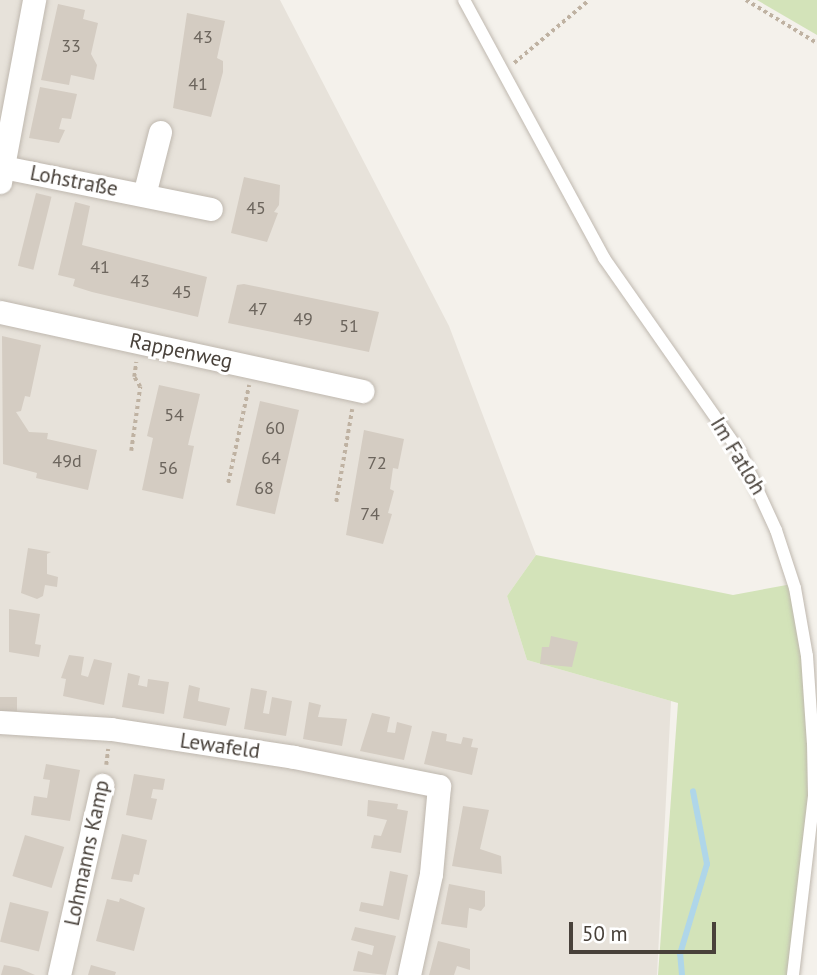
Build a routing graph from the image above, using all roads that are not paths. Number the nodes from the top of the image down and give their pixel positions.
1 (34, 0) edge
2 (464, 0) edge
3 (160, 132) dead end
4 (2, 174) edge
5 (144, 195) junction
6 (211, 209) dead end
7 (0, 312) edge
8 (359, 390) road end
9 (0, 722) edge
10 (103, 785) road end
11 (59, 975) edge
12 (409, 975) edge
13 (793, 975) edge

1 - 4 street, Lohstraße
2 - 13 lane, Im Fatloh
3 - 5 street, Lohstraße
4 - 5 street, Lohstraße
5 - 6 street, Lohstraße
7 - 8 street, Rappenweg
9 - 12 street, Lewafeld
10 - 11 street, Lohmanns Kamp

